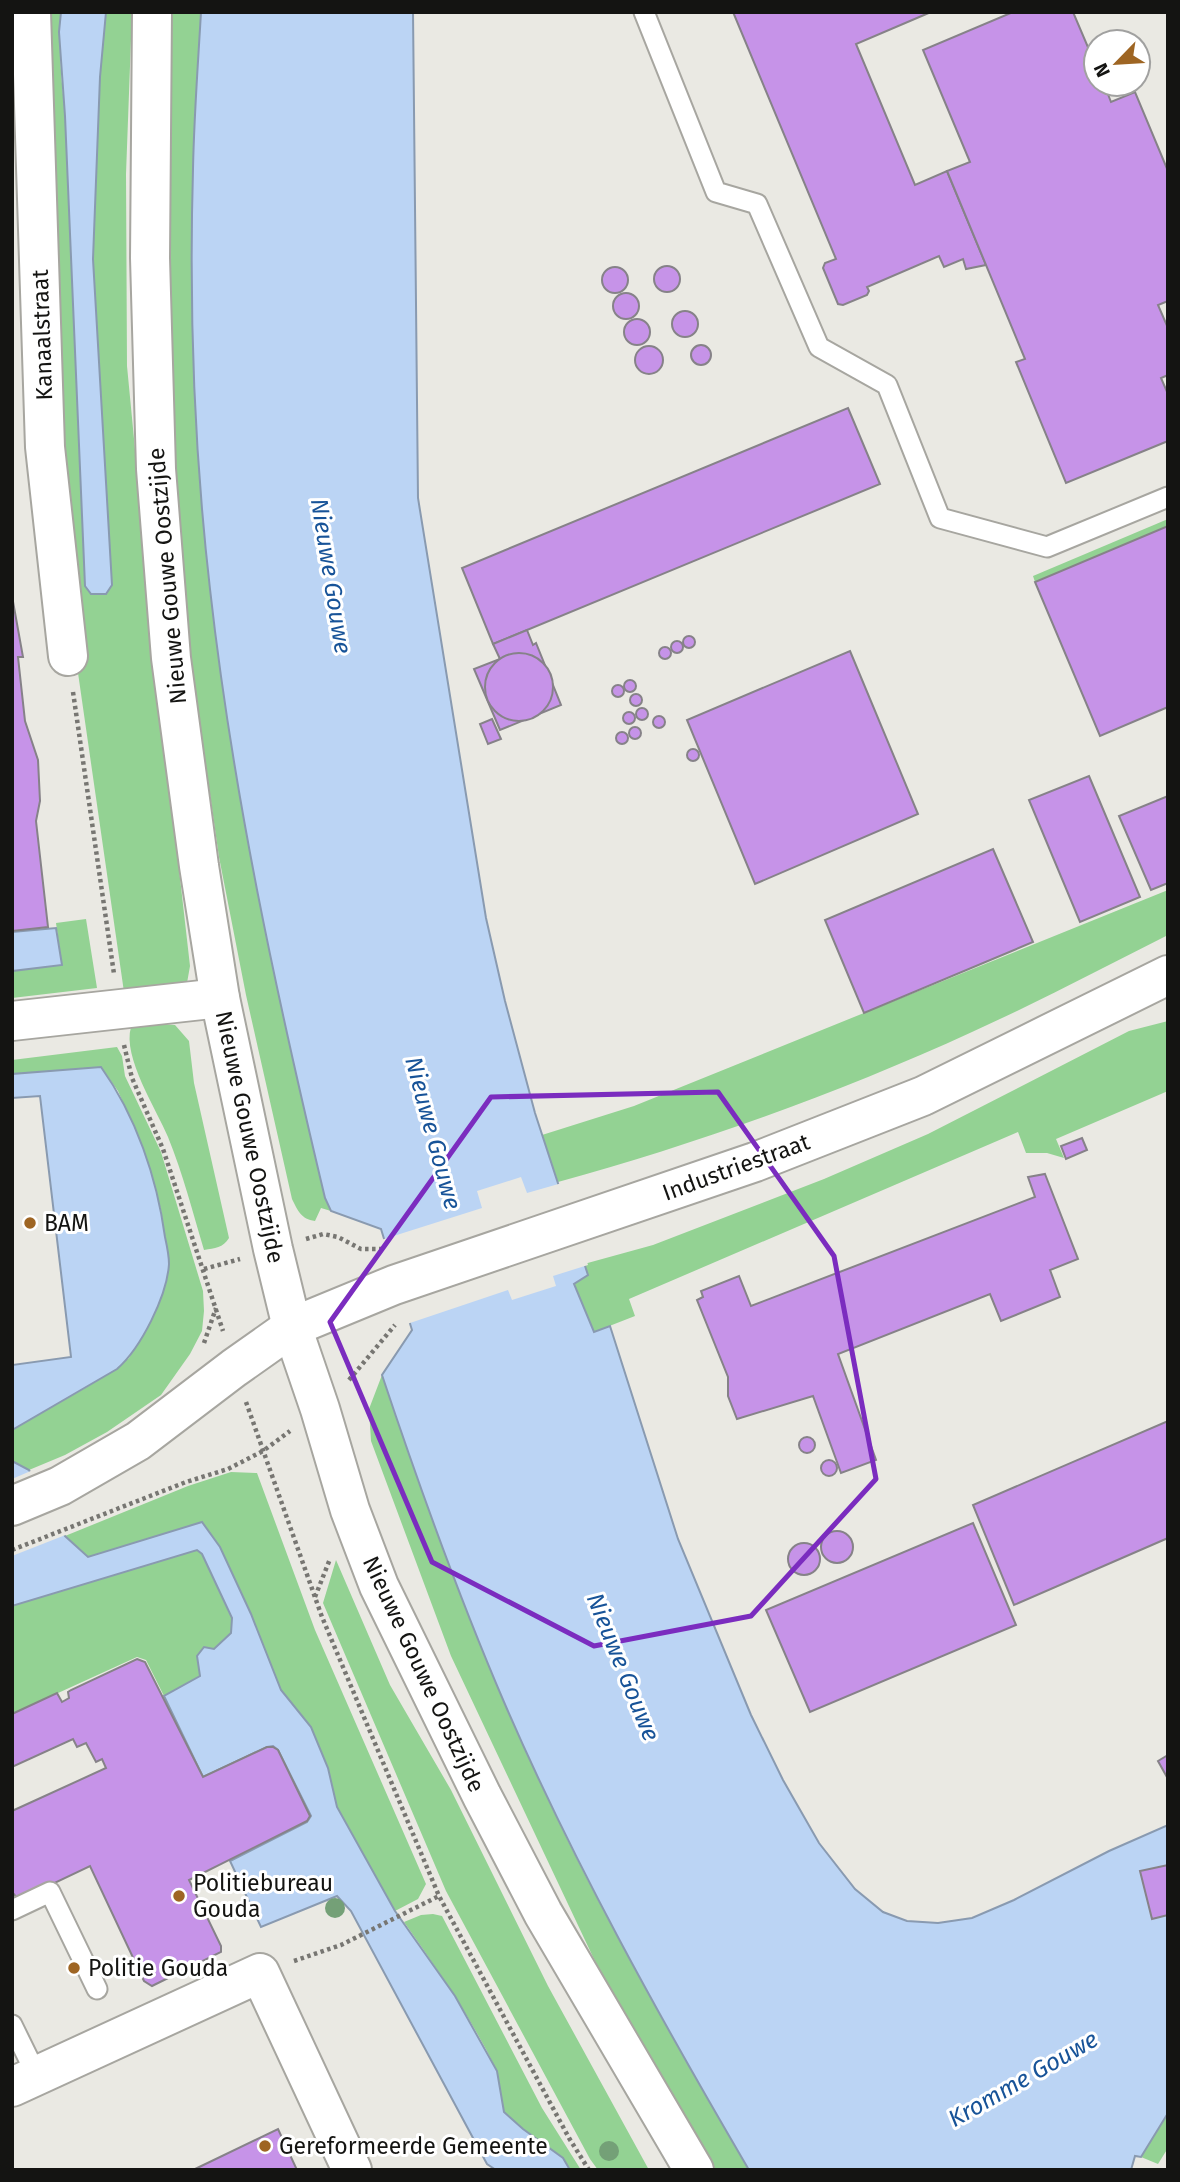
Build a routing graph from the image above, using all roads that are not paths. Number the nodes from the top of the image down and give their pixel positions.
1 (31, 12) edge
2 (152, 12) edge
3 (644, 12) edge
4 (26, 235) edge
5 (1168, 498) edge
6 (68, 656) road end
7 (1168, 975) edge
8 (220, 998) junction
9 (12, 1021) edge
10 (292, 1327) junction
11 (12, 1506) edge
12 (12, 1910) edge
13 (97, 1989) dead end
14 (12, 2025) edge
15 (24, 2081) edge
16 (352, 2170) edge
17 (694, 2170) edge

1 - 4 main road, Kanaalstraat
2 - 8 main road, Nieuwe Gouwe Oostzijde
3 - 5 lane
4 - 6 main road, Kanaalstraat
7 - 10 main road, Industriestraat
8 - 9 main road
8 - 10 main road, Nieuwe Gouwe Oostzijde
10 - 11 main road, Industriestraat
10 - 17 main road, Nieuwe Gouwe Oostzijde
12 - 13 lane
14 - 15 lane
15 - 16 main road

